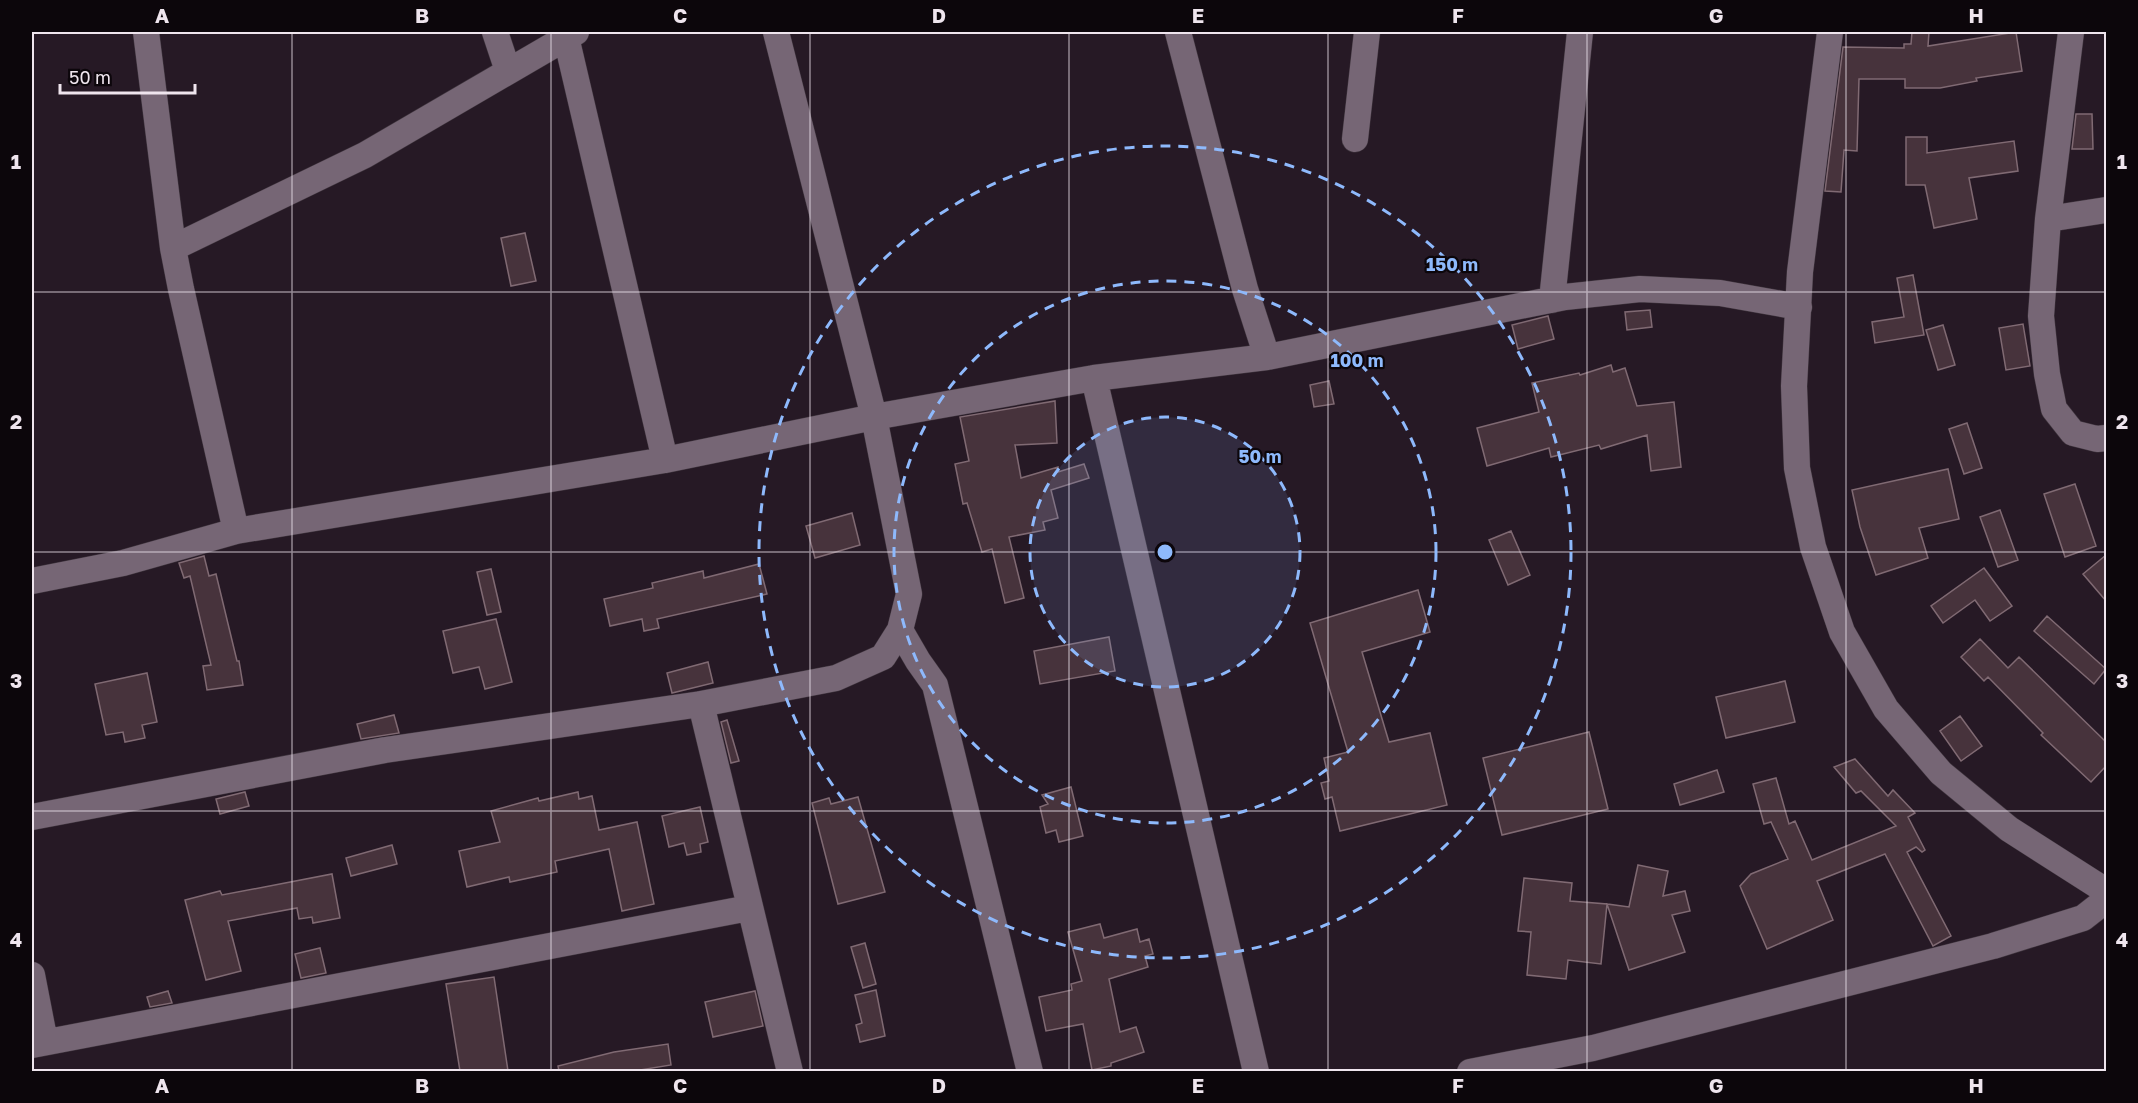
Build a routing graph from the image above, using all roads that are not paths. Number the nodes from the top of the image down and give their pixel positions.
1 (146, 32) edge
2 (495, 32) edge
3 (776, 32) edge
4 (1178, 32) edge
5 (1367, 32) edge
6 (1580, 32) edge
7 (1830, 32) edge
8 (2071, 32) edge
9 (571, 34) edge
10 (508, 71) junction
11 (1355, 139) dead end
12 (2106, 210) edge
13 (2048, 219) junction
14 (173, 248) junction
15 (1552, 300) junction
16 (1799, 307) junction
17 (1267, 357) junction
18 (1094, 378) junction
19 (874, 417) junction
20 (2106, 438) edge
21 (665, 460) junction
22 (236, 531) junction
23 (32, 581) edge
24 (900, 630) junction
25 (701, 704) junction
26 (32, 817) edge
27 (2106, 891) edge
28 (2106, 900) edge
29 (749, 908) junction
30 (32, 975) edge
31 (38, 1044) edge
32 (790, 1071) edge
33 (1030, 1071) edge
34 (1256, 1071) edge
35 (1470, 1071) edge

1 - 14 street
2 - 10 street
3 - 19 street
4 - 17 street
5 - 11 street
6 - 15 street
7 - 16 street
8 - 13 street
9 - 10 street
9 - 21 street
10 - 14 street
12 - 13 street
13 - 20 street
14 - 22 street
15 - 16 street
15 - 17 street
16 - 27 street
17 - 18 street
18 - 19 street
18 - 34 street
19 - 21 street
19 - 24 street
21 - 22 street
22 - 23 street
24 - 25 street
24 - 33 street
25 - 26 street
25 - 29 street
28 - 35 street
29 - 31 street
29 - 32 street
30 - 31 street

